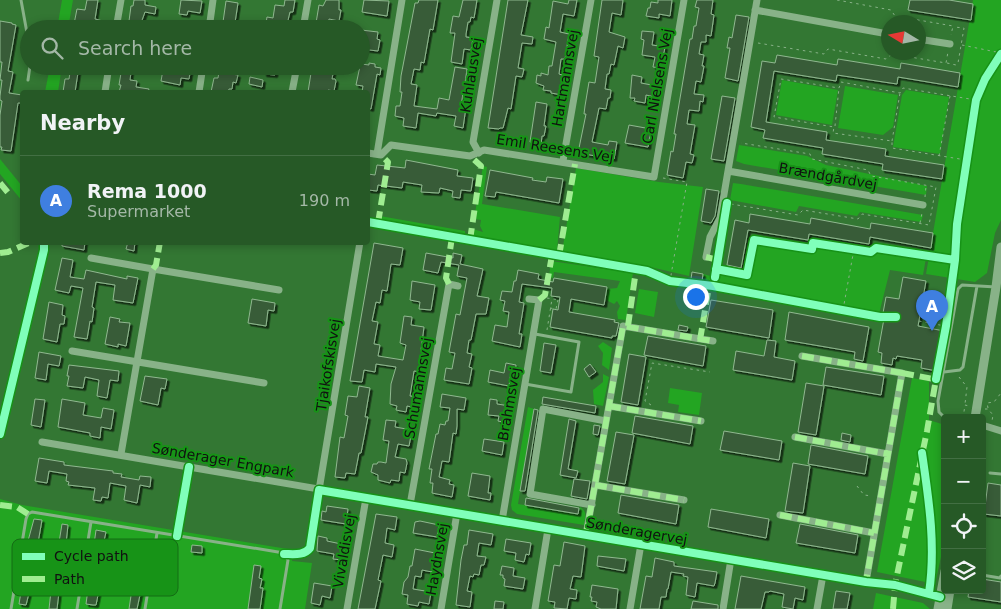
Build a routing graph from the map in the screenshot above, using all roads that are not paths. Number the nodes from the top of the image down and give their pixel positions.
1 (21, 0) edge
2 (121, 0) edge
3 (213, 0) edge
4 (308, 0) edge
5 (402, 0) edge
6 (497, 0) edge
7 (591, 0) edge
8 (684, 0) edge
9 (756, 0) edge
10 (755, 10) junction
11 (25, 20) edge
12 (118, 20) edge
13 (210, 20) edge
14 (305, 20) edge
15 (881, 33) edge
16 (926, 40) edge
17 (950, 44) dead end
18 (29, 75) edge
19 (108, 75) edge
20 (202, 75) edge
21 (295, 75) edge
22 (28, 80) dead end
23 (105, 90) edge
24 (199, 90) edge
25 (292, 90) edge
26 (370, 153) edge
27 (479, 153) junction
28 (377, 154) junction
29 (563, 161) junction
30 (728, 171) junction
31 (654, 176) joint
32 (923, 205) dead end
33 (360, 245) edge
34 (1001, 246) edge
35 (706, 257) dead end
36 (91, 258) dead end
37 (153, 269) junction
38 (1001, 269) edge
39 (458, 286) dead end
40 (977, 286) junction
41 (996, 287) junction
42 (279, 290) dead end
43 (529, 298) dead end
44 (534, 334) junction
45 (713, 341) dead end
46 (72, 351) dead end
47 (802, 356) dead end
48 (136, 363) junction
49 (944, 372) junction
50 (264, 383) dead end
51 (525, 384) junction
52 (609, 406) junction
53 (941, 414) edge
54 (976, 414) edge
55 (606, 421) junction
56 (701, 422) dead end
57 (986, 426) edge
58 (1001, 431) edge
59 (795, 437) dead end
60 (42, 442) dead end
61 (121, 454) junction
62 (888, 454) junction
63 (990, 473) dead end
64 (1001, 474) edge
65 (595, 485) junction
66 (319, 490) junction
67 (366, 498) junction
68 (684, 500) dead end
69 (410, 505) junction
70 (592, 505) junction
71 (457, 513) junction
72 (780, 516) dead end
73 (502, 521) junction
74 (91, 522) junction
75 (548, 529) junction
76 (156, 533) junction
77 (874, 533) junction
78 (586, 535) junction
79 (23, 539) edge
80 (88, 539) edge
81 (155, 539) edge
82 (641, 544) junction
83 (731, 560) junction
84 (823, 575) junction
85 (986, 576) edge
86 (1001, 576) edge
87 (866, 582) junction
88 (947, 595) edge
89 (14, 596) edge
90 (79, 596) edge
91 (147, 596) edge
92 (12, 609) edge
93 (77, 609) edge
94 (145, 609) edge
95 (280, 609) edge
96 (347, 609) edge
97 (441, 609) edge
98 (535, 609) edge
99 (630, 609) edge
100 (723, 609) edge
101 (817, 609) edge
102 (938, 609) edge
103 (947, 609) edge

1 - 11 lane
2 - 12 street
3 - 13 street
4 - 14 street
5 - 28 street
6 - 27 street, Kuhlausvej
7 - 29 street, Hartmannsvej
8 - 31 street, Carl Nielsens Vej
9 - 10 street
10 - 15 street
10 - 30 street
16 - 17 street
18 - 22 lane
19 - 23 street
20 - 24 street
21 - 25 street
26 - 28 street, Emil Reesens Vej
27 - 28 street, Emil Reesens Vej
27 - 29 street, Emil Reesens Vej
29 - 31 street, Emil Reesens Vej
30 - 32 street, Brændgårdvej
30 - 35 street
33 - 66 street, Tjaikofskisvej
34 - 41 street
36 - 37 street
37 - 42 street
37 - 48 street
38 - 41 street
39 - 69 street, Schumannsvej
40 - 41 lane
40 - 49 lane
40 - 49 lane
41 - 54 street
43 - 44 street, Brahmsvej
44 - 51 street, Brahmsvej
44 - 51 lane
45 - 52 street, Sønderagervej
46 - 48 street
47 - 62 street
48 - 50 street
48 - 61 street
49 - 53 lane
51 - 73 street, Brahmsvej
52 - 55 street, Sønderagervej
52 - 56 street
55 - 65 street, Sønderagervej
55 - 70 street, Sønderagervej
57 - 58 street
59 - 62 street
60 - 61 street, Sønderager Engpark
61 - 66 street, Sønderager Engpark
62 - 77 street
63 - 64 lane
65 - 68 street
65 - 70 street, Sønderagervej
66 - 67 street, Sønderagervej
67 - 69 street, Sønderagervej
67 - 96 street, Vivaldisvej
69 - 71 street, Sønderagervej
70 - 78 street, Sønderagervej
71 - 73 street, Sønderagervej
71 - 97 street, Haydnsvej
72 - 77 street
73 - 75 street, Sønderagervej
74 - 76 lane
74 - 79 lane
74 - 80 lane
75 - 78 street, Sønderagervej
75 - 98 street
76 - 81 lane
76 - 95 lane
77 - 87 street
78 - 82 street, Sønderagervej
82 - 83 street, Sønderagervej
82 - 99 street
83 - 84 street, Sønderagervej
83 - 100 street
84 - 87 street, Sønderagervej
84 - 101 street
85 - 86 lane
87 - 88 street, Sønderagervej
88 - 102 street
88 - 103 street
89 - 92 lane
90 - 93 lane
91 - 94 lane

